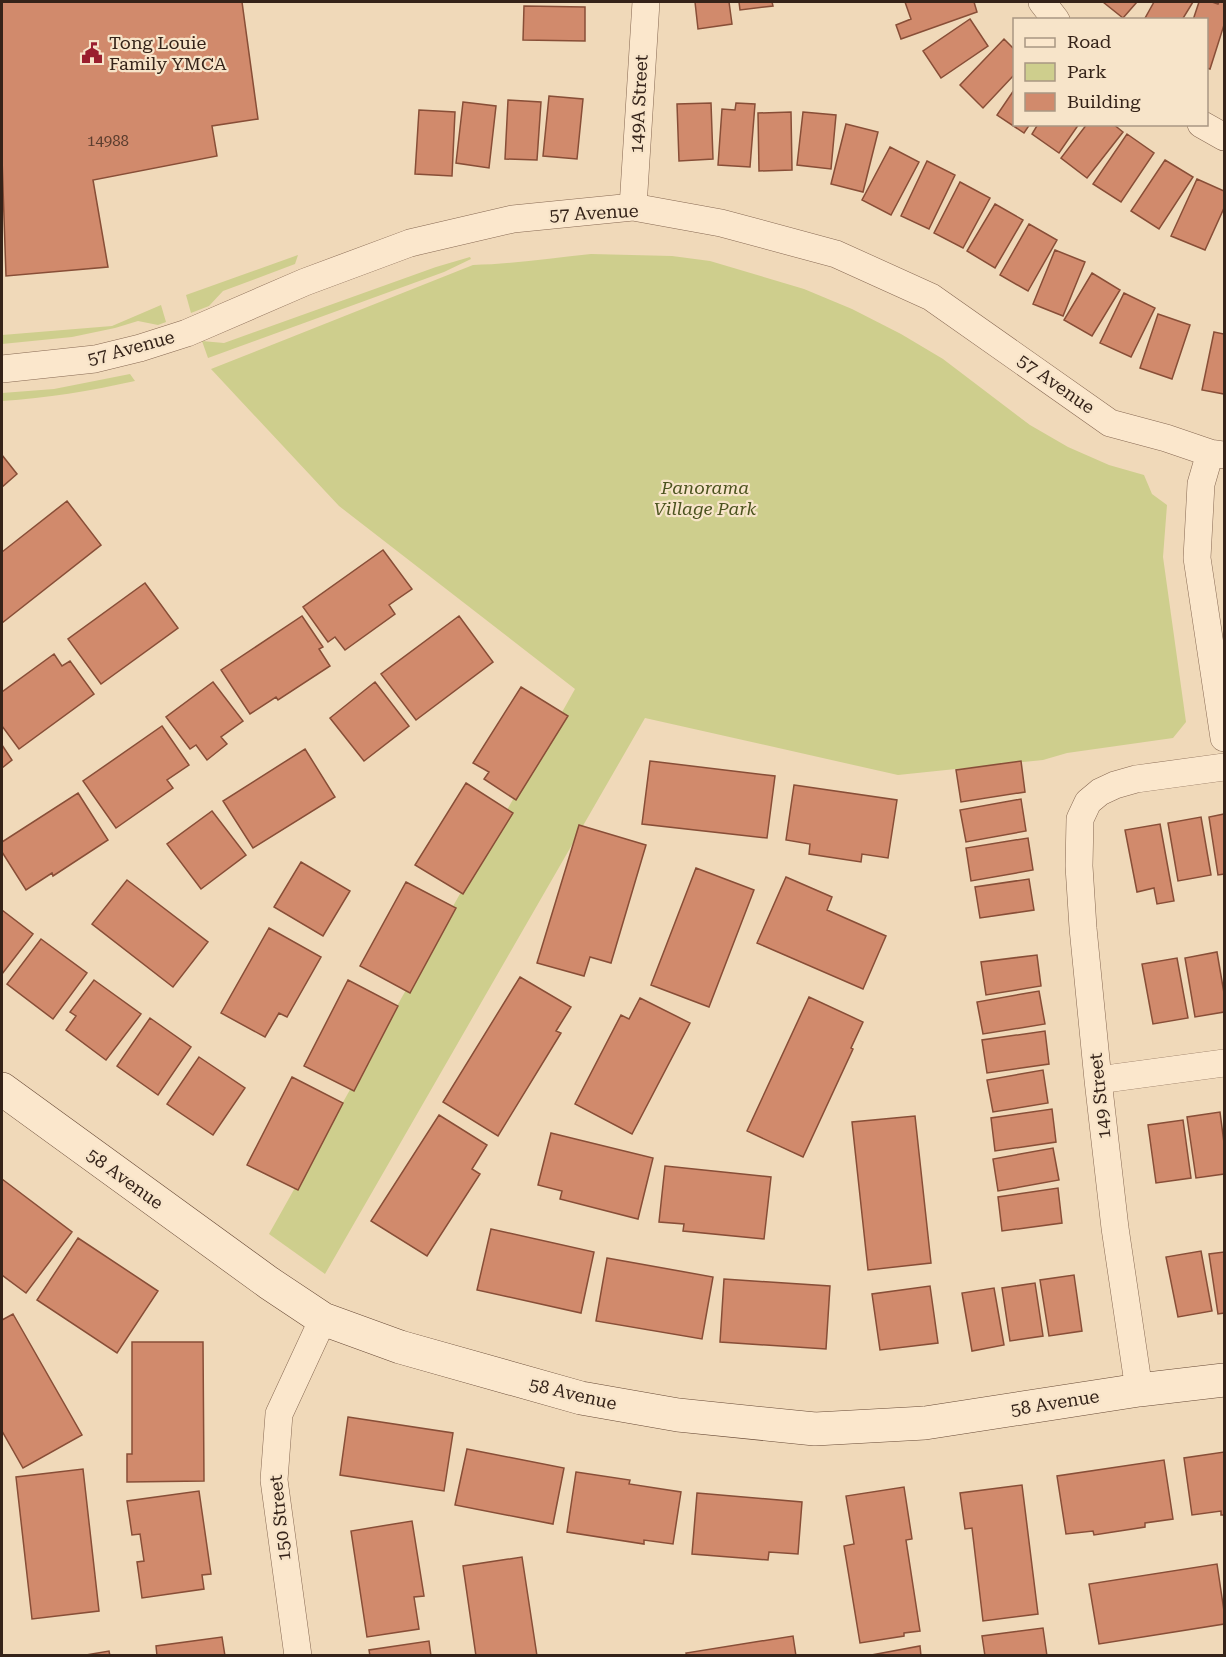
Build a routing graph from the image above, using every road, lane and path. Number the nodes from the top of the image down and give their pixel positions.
1 (646, 2) edge
2 (1042, 2) edge
3 (1054, 18) edge
4 (1205, 126) edge
5 (1224, 137) edge
6 (633, 207) junction
7 (2, 369) edge
8 (1217, 454) edge
9 (1224, 738) edge
10 (1224, 767) edge
11 (1224, 1063) edge
12 (1098, 1080) junction
13 (2, 1089) edge
14 (323, 1319) junction
15 (1224, 1380) edge
16 (1138, 1390) junction
17 (298, 1656) edge

1 - 6 street, 149A Street
2 - 3 street
4 - 5 street
6 - 7 street, 57 Avenue
6 - 8 street, 57 Avenue
8 - 9 street
10 - 12 street, 149 Street
11 - 12 street
12 - 16 street, 149 Street
13 - 14 street, 58 Avenue
14 - 16 street, 58 Avenue
14 - 17 street, 150 Street
15 - 16 street, 58 Avenue

